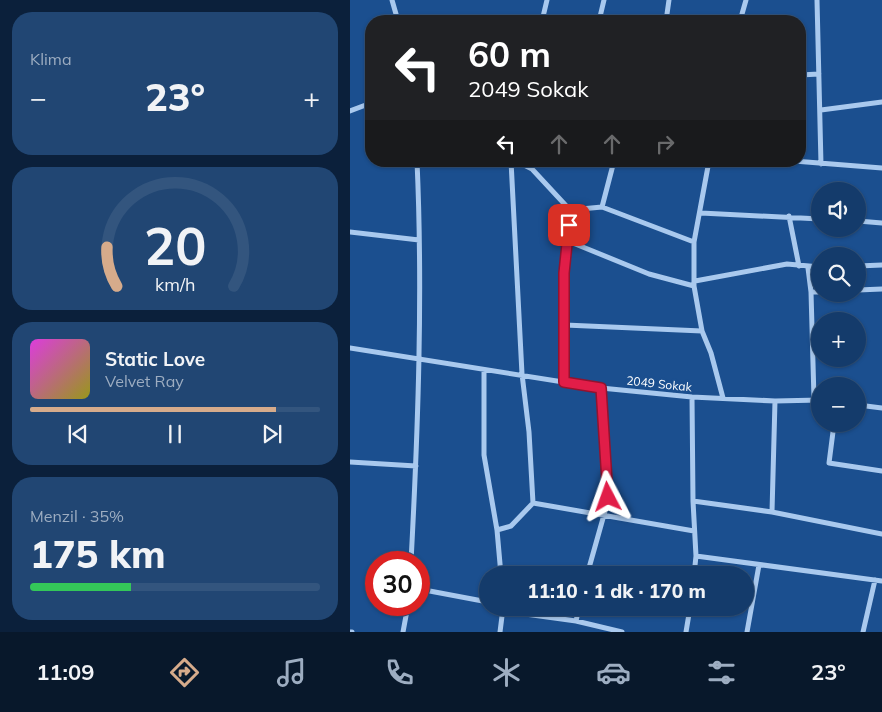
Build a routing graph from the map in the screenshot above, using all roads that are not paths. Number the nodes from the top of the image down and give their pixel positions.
1 (392, 0) edge
2 (547, 0) edge
3 (604, 0) edge
4 (669, 0) edge
5 (746, 0) edge
6 (818, 0) edge
7 (396, 15) edge
8 (543, 15) edge
9 (600, 15) edge
10 (667, 15) edge
11 (742, 15) edge
12 (819, 74) junction
13 (806, 75) edge
14 (882, 102) edge
15 (365, 105) edge
16 (821, 110) junction
17 (350, 111) edge
18 (806, 162) edge
19 (821, 164) junction
20 (417, 167) edge
21 (511, 167) edge
22 (528, 167) edge
23 (612, 167) edge
24 (708, 167) edge
25 (882, 168) edge
26 (532, 169) joint
27 (602, 207) junction
28 (570, 210) junction
29 (701, 213) junction
30 (789, 216) junction
31 (811, 218) edge
32 (866, 222) edge
33 (882, 223) edge
34 (350, 232) edge
35 (419, 240) junction
36 (568, 241) junction
37 (694, 242) junction
38 (882, 265) edge
39 (799, 266) junction
40 (866, 266) edge
41 (808, 268) junction
42 (811, 268) edge
43 (695, 283) junction
44 (882, 289) edge
45 (866, 290) edge
46 (811, 292) edge
47 (812, 302) edge
48 (564, 325) junction
49 (702, 331) junction
50 (350, 348) edge
51 (419, 358) junction
52 (484, 370) junction
53 (522, 374) junction
54 (816, 377) edge
55 (564, 382) junction
56 (601, 388) junction
57 (692, 397) junction
58 (724, 398) junction
59 (811, 399) edge
60 (775, 401) junction
61 (866, 406) edge
62 (882, 408) edge
63 (833, 432) edge
64 (350, 462) edge
65 (416, 466) junction
66 (882, 471) edge
67 (693, 502) junction
68 (533, 503) junction
69 (772, 512) junction
70 (602, 515) junction
71 (497, 530) junction
72 (694, 532) junction
73 (882, 534) edge
74 (412, 551) edge
75 (696, 556) junction
76 (759, 565) junction
77 (500, 566) edge
78 (589, 566) edge
79 (695, 566) edge
80 (875, 580) junction
81 (882, 581) edge
82 (430, 591) edge
83 (479, 600) edge
84 (406, 616) edge
85 (502, 616) edge
86 (540, 616) edge
87 (577, 616) edge
88 (689, 616) edge
89 (576, 621) junction
90 (403, 632) edge
91 (500, 632) edge
92 (622, 632) edge
93 (686, 632) edge
94 (747, 632) edge
95 (863, 632) edge

1 - 7 street
2 - 8 street
3 - 9 street
4 - 10 street
5 - 11 street
6 - 12 street
12 - 13 street
12 - 16 street
14 - 16 street
15 - 17 street
16 - 19 street
18 - 19 street
19 - 25 street
20 - 35 street
21 - 53 street
22 - 26 street
23 - 27 street
24 - 29 street
26 - 28 street
27 - 28 street
27 - 37 street
28 - 36 street
29 - 30 street
29 - 37 street
30 - 31 street
30 - 39 street
32 - 33 street
34 - 35 street
35 - 51 street
36 - 43 street
36 - 48 street
37 - 43 street
38 - 40 street
39 - 41 street
39 - 43 street
41 - 42 street
41 - 46 street
43 - 49 street
44 - 45 street
47 - 54 street
48 - 49 street
48 - 55 street
49 - 58 street
50 - 51 street, 2049 Sokak
51 - 52 street, 2049 Sokak
51 - 65 street
52 - 53 street, 2049 Sokak
52 - 71 street
53 - 55 street, 2049 Sokak
53 - 68 street
55 - 56 street, 2049 Sokak
56 - 57 street, 2049 Sokak
56 - 70 street
57 - 58 street, 2049 Sokak
57 - 67 street
58 - 60 street, 2049 Sokak
59 - 60 street, 2049 Sokak
60 - 69 street
61 - 62 street
63 - 66 street
64 - 65 street
65 - 74 street
67 - 69 street
67 - 72 street
68 - 70 street
68 - 71 street
69 - 73 street
70 - 72 street
70 - 78 street
71 - 77 street
72 - 75 street
75 - 76 street
75 - 79 street
76 - 80 street
76 - 94 street
80 - 81 street
80 - 95 street
82 - 83 street
84 - 90 street
85 - 91 street
86 - 89 street
87 - 89 street
88 - 93 street
89 - 92 street

